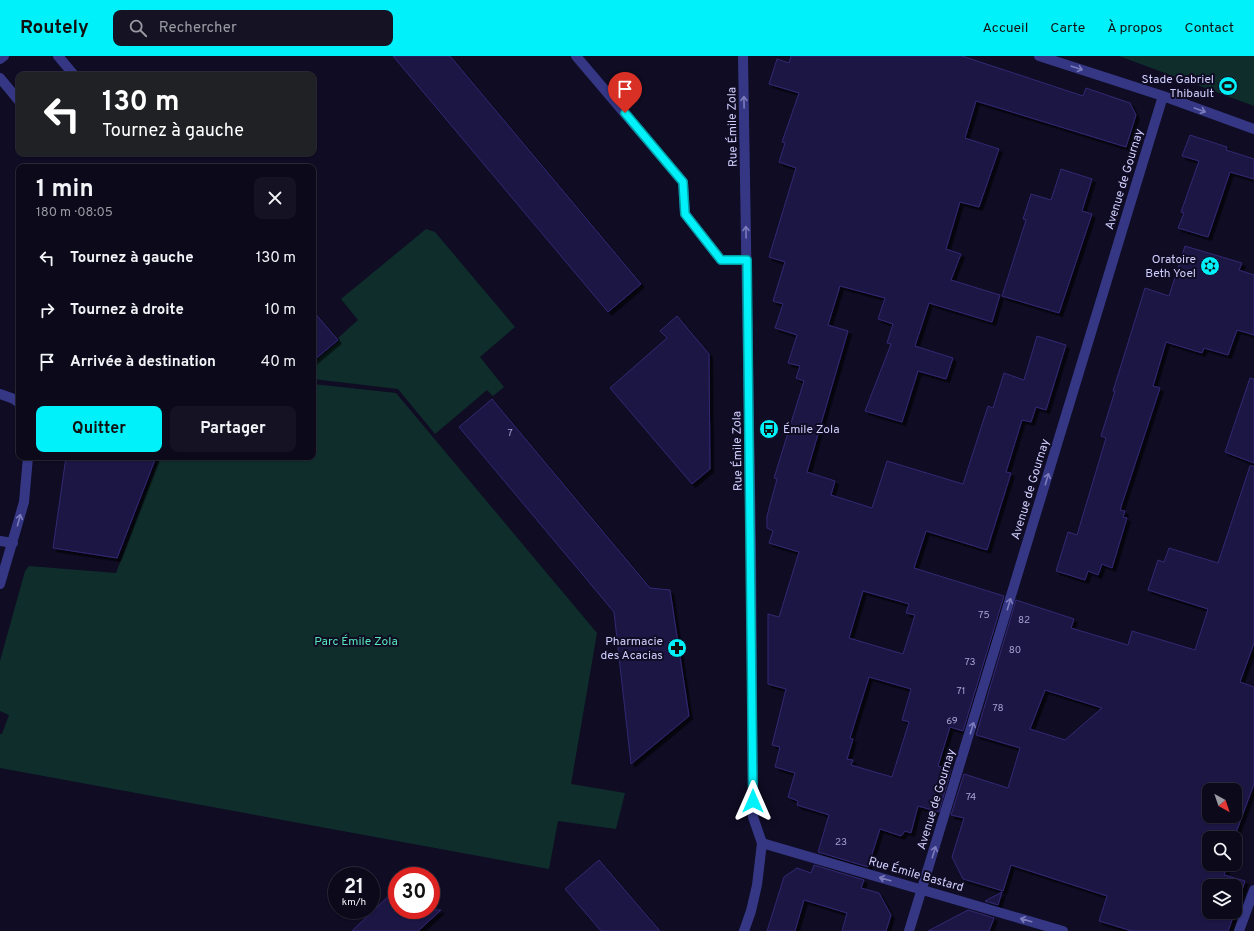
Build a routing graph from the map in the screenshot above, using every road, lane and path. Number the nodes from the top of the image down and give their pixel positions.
1 (4, 56) edge
2 (58, 56) edge
3 (576, 56) edge
4 (743, 56) edge
5 (1040, 56) edge
6 (0, 59) edge
7 (71, 72) edge
8 (0, 78) edge
9 (1163, 96) junction
10 (16, 97) edge
11 (1254, 129) edge
12 (747, 260) junction
13 (0, 394) edge
14 (16, 402) edge
15 (28, 460) edge
16 (0, 541) edge
17 (13, 543) junction
18 (0, 584) edge
19 (762, 844) junction
20 (923, 890) junction
21 (1254, 890) edge
22 (744, 931) edge
23 (909, 931) edge
24 (1063, 931) edge
25 (1239, 931) edge

1 - 6 street
2 - 7 street
3 - 12 street
12 -> 4 street, Rue Émile Zola
5 -> 9 street
8 - 10 street
9 -> 11 street
20 -> 9 street, Avenue de Gournay
12 - 19 street, Rue Émile Zola
13 - 14 street
17 -> 15 street
16 - 17 street
17 - 18 street
20 -> 19 street, Rue Émile Bastard
19 - 22 street
20 - 23 street, Avenue de Gournay
24 -> 20 street, Rue Émile Bastard
21 - 25 street

